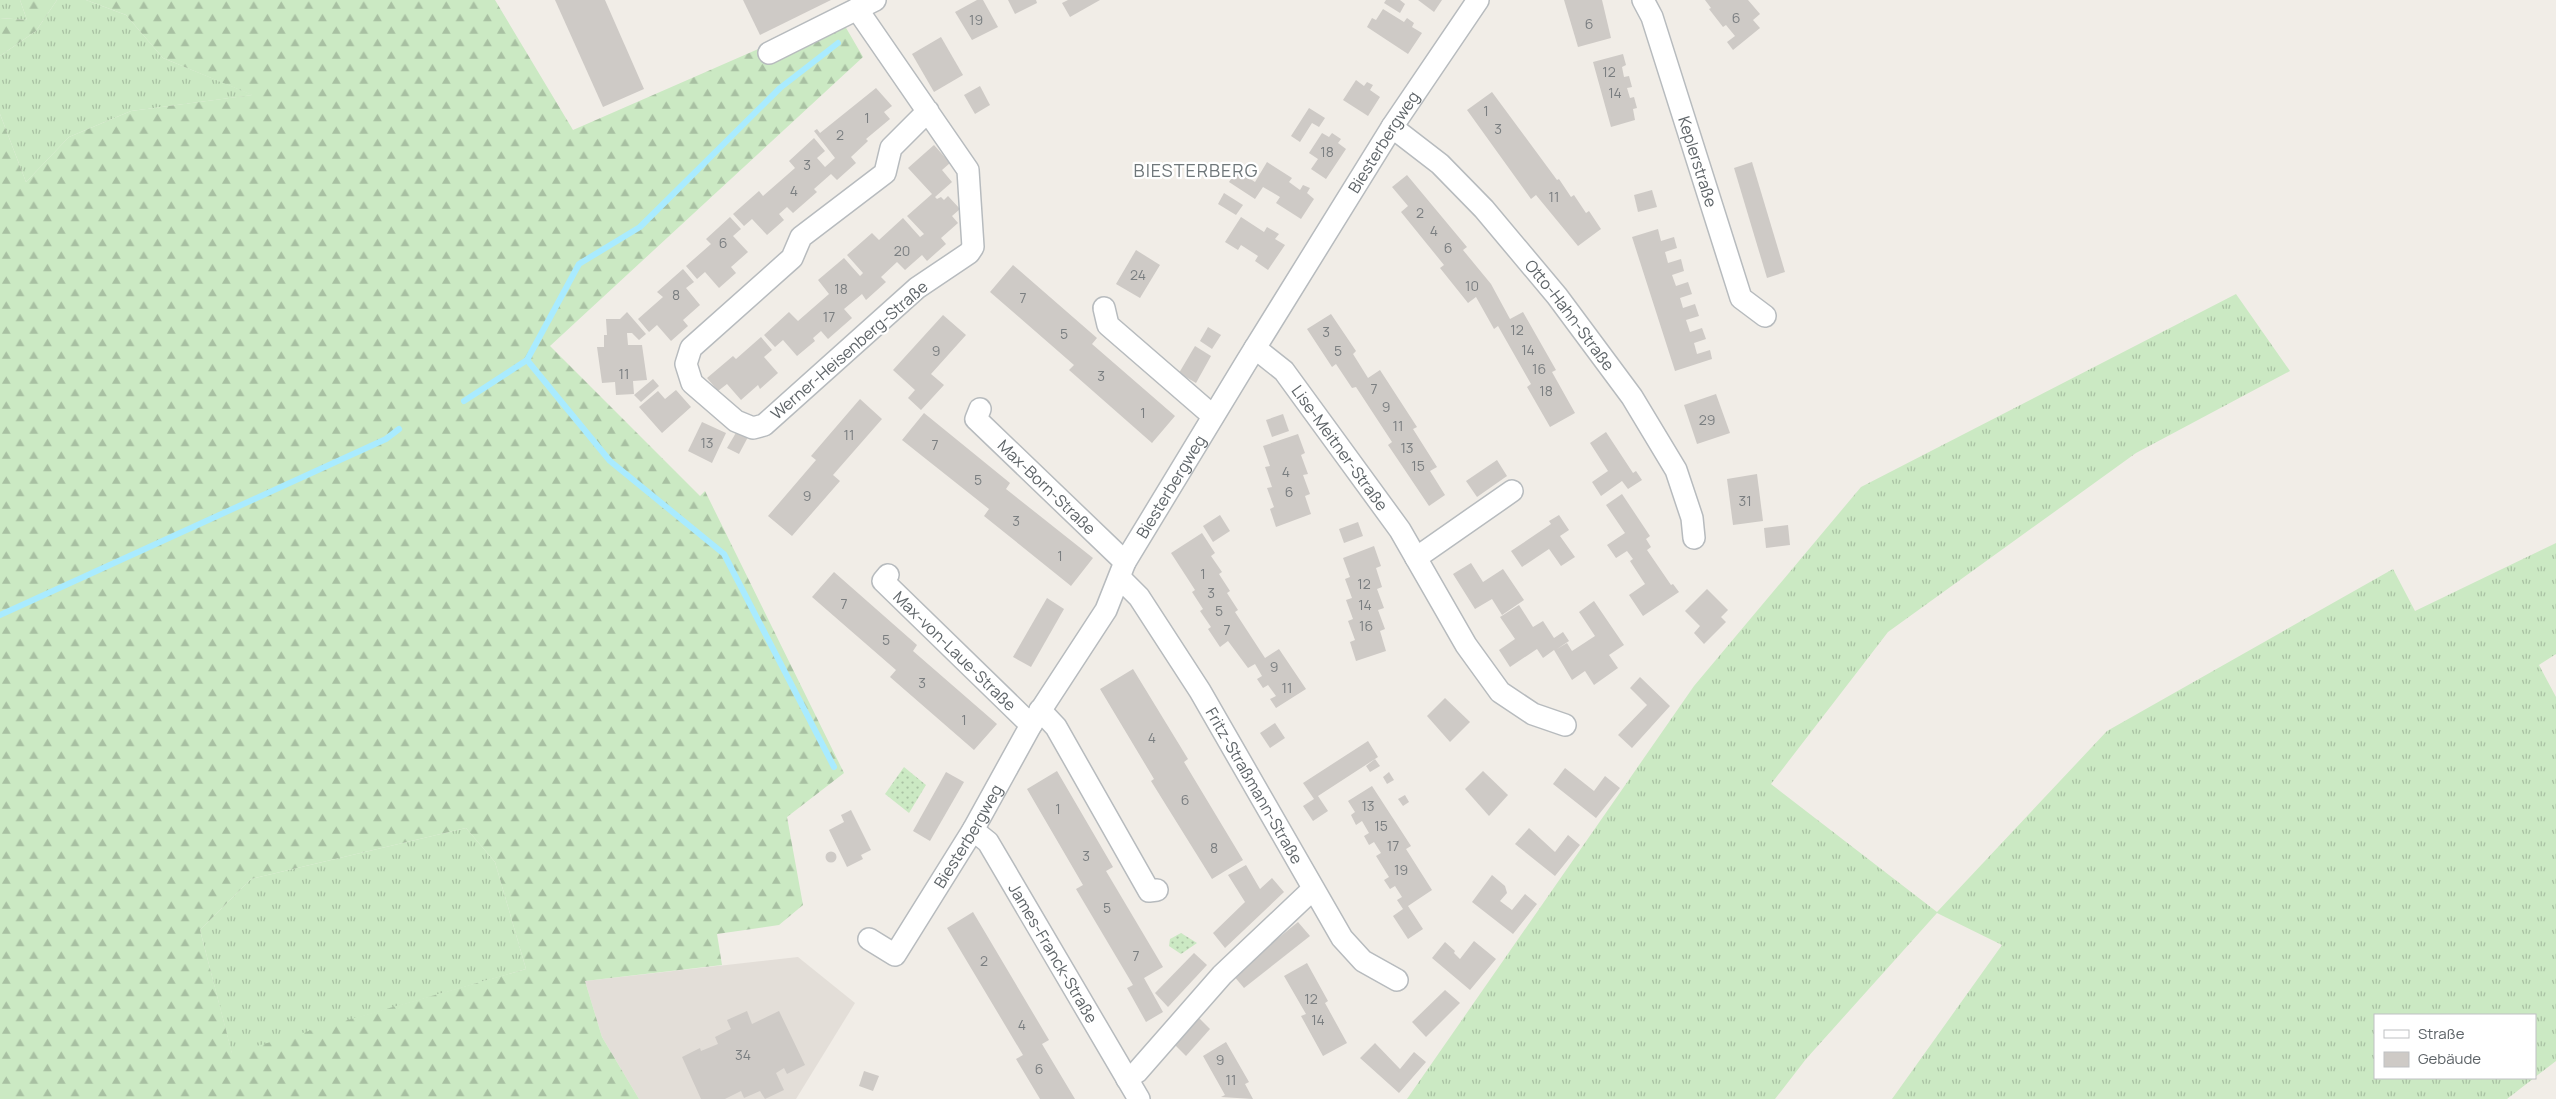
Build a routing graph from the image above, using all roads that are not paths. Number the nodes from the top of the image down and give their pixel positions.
1 (1478, 0) edge
2 (1643, 0) edge
3 (866, 5) edge
4 (769, 53) dead end
5 (928, 111) junction
6 (1392, 127) junction
7 (1104, 308) dead end
8 (1765, 316) dead end
9 (1255, 348) junction
10 (980, 409) dead end
11 (1213, 416) junction
12 (1512, 492) dead end
13 (1694, 538) dead end
14 (1416, 558) junction
15 (1123, 570) junction
16 (888, 575) dead end
17 (1036, 718) junction
18 (1565, 725) dead end
19 (973, 830) junction
20 (1313, 889) junction
21 (1157, 890) dead end
22 (869, 939) dead end
23 (1397, 980) dead end
24 (1127, 1078) junction
25 (1139, 1099) edge

1 - 6 street, Biesterbergweg
2 - 8 street, Keplerstraße
3 - 4 street
3 - 5 street, Werner-Heisenberg-Straße
5 - 5 street, Werner-Heisenberg-Straße
6 - 9 street, Biesterbergweg
6 - 13 street, Otto-Hahn-Straße
7 - 11 street
9 - 11 street, Biesterbergweg
9 - 14 street, Lise-Meitner-Straße
10 - 15 street, Max-Born-Straße
11 - 15 street, Biesterbergweg
12 - 14 street
14 - 18 street, Lise-Meitner-Straße
15 - 17 street, Biesterbergweg
15 - 20 street, Fritz-Straßmann-Straße
16 - 17 street, Max-von-Laue-Straße
17 - 19 street, Biesterbergweg
17 - 21 street
19 - 22 street, Biesterbergweg
19 - 24 street, James-Franck-Straße
20 - 23 street, Fritz-Straßmann-Straße
20 - 24 street
24 - 25 street, James-Franck-Straße

